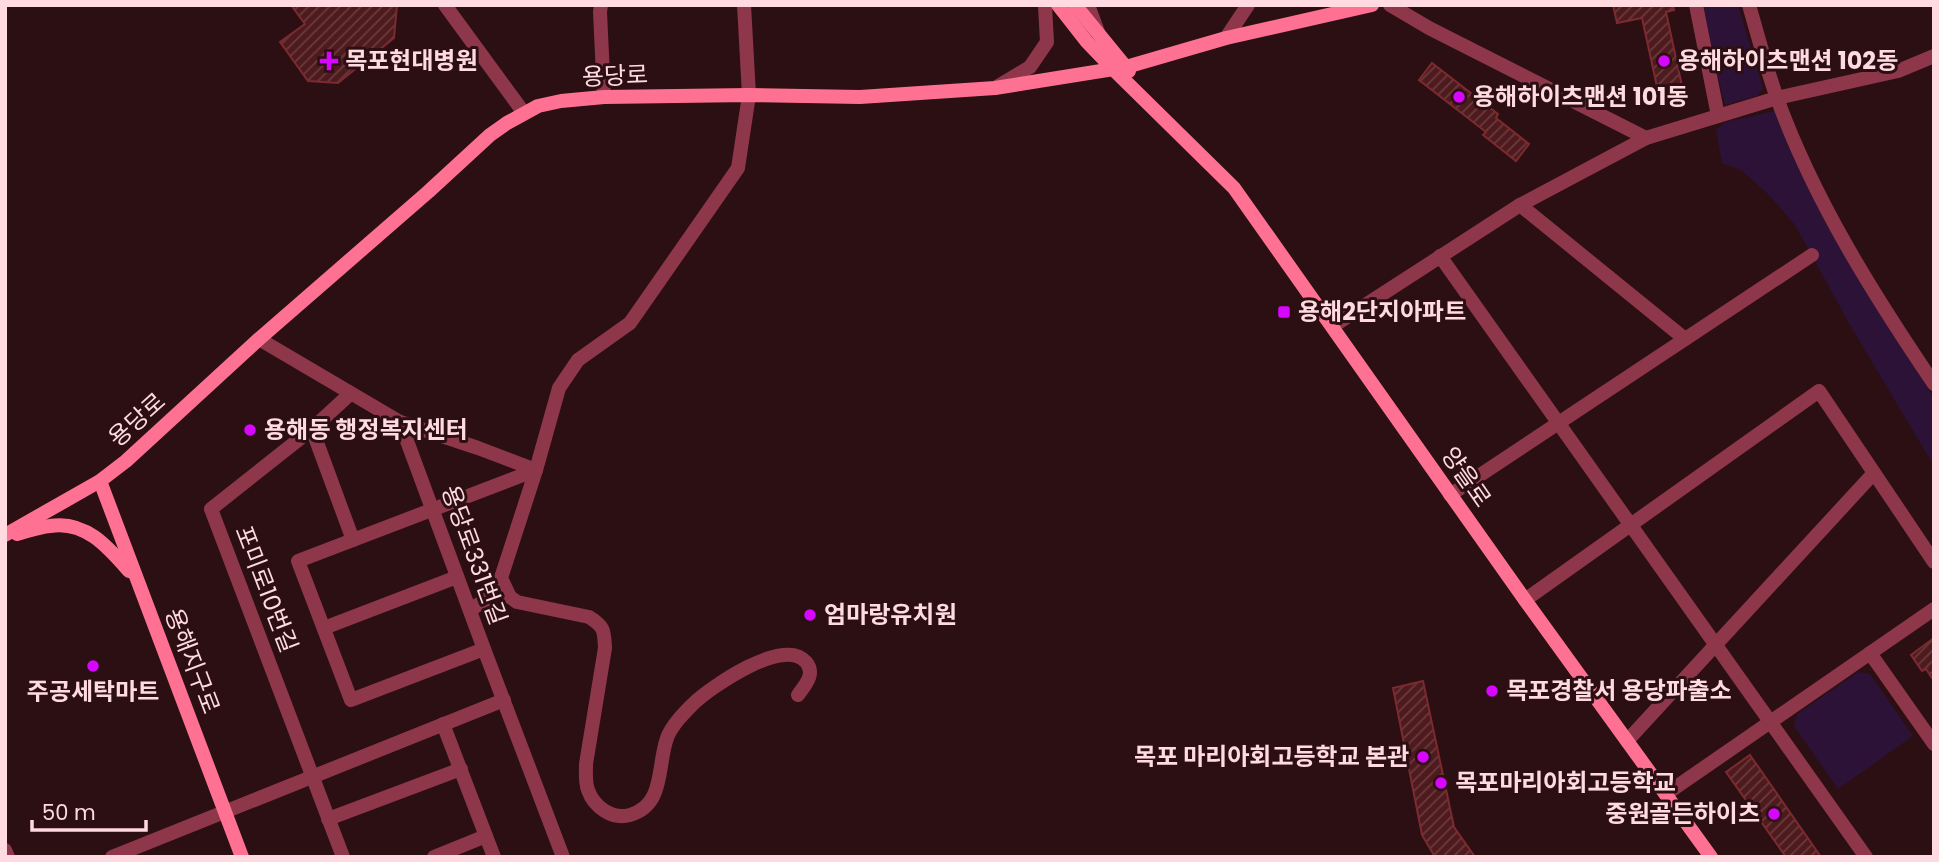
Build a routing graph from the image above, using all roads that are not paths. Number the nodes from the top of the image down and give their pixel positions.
1 (445, 5) edge
2 (601, 5) edge
3 (744, 5) edge
4 (1058, 5) edge
5 (1075, 5) edge
6 (1088, 5) edge
7 (1248, 5) edge
8 (1372, 5) edge
9 (1390, 5) edge
10 (1696, 5) edge
11 (1749, 5) edge
12 (1044, 6) edge
13 (1226, 38) junction
14 (1094, 40) junction
15 (1934, 56) edge
16 (1119, 68) junction
17 (995, 88) junction
18 (749, 95) junction
19 (604, 97) junction
20 (1777, 98) junction
21 (524, 113) junction
22 (1718, 116) junction
23 (1646, 138) junction
24 (1520, 205) junction
25 (1812, 255) dead end
26 (1440, 256) junction
27 (1333, 327) junction
28 (259, 339) junction
29 (1685, 339) junction
30 (1934, 384) edge
31 (351, 394) junction
32 (400, 422) junction
33 (1558, 424) junction
34 (312, 429) junction
35 (536, 470) junction
36 (1873, 474) junction
37 (100, 481) junction
38 (1450, 495) junction
39 (433, 509) junction
40 (1631, 525) junction
41 (5, 536) edge
42 (353, 540) junction
43 (1934, 562) edge
44 (457, 577) junction
45 (136, 579) junction
46 (505, 588) junction
47 (1525, 600) junction
48 (1934, 609) edge
49 (470, 610) junction
50 (324, 628) junction
51 (1715, 644) junction
52 (484, 649) junction
53 (1870, 653) junction
54 (798, 695) dead end
55 (504, 699) junction
56 (1771, 723) junction
57 (443, 724) junction
58 (1627, 741) junction
59 (1934, 744) edge
60 (461, 769) junction
61 (312, 776) junction
62 (1666, 794) junction
63 (224, 811) junction
64 (328, 819) junction
65 (486, 836) junction
66 (5, 850) edge
67 (8, 857) edge
68 (112, 857) edge
69 (242, 857) edge
70 (343, 857) edge
71 (434, 857) edge
72 (494, 857) edge
73 (564, 857) edge
74 (1712, 857) edge
75 (1866, 857) edge

1 - 21 street
2 - 19 street
3 - 18 street
4 - 14 street, 양을로
5 - 14 street, 양을로
6 - 14 street
7 - 13 street
8 - 13 street, 용당로
9 - 23 street
10 - 22 street
11 - 20 street
12 - 14 street
12 - 17 street
13 - 16 street, 용당로
14 - 16 street, 양을로
15 - 20 street
16 - 17 street, 용당로
16 - 27 street, 양을로
17 - 18 street, 용당로
18 - 19 street, 용당로
18 - 35 street
19 - 21 street, 용당로
20 - 22 street
20 - 30 street
21 - 28 street, 용당로
22 - 23 street
23 - 24 street
24 - 26 street
24 - 29 street
25 - 29 street
26 - 27 street
26 - 33 street
27 - 38 street, 양을로
28 - 31 street
28 - 37 street, 용당로
29 - 33 street
31 - 32 street
31 - 34 street, 포미로10번길
32 - 35 street
32 - 39 street, 용당로331번길
33 - 38 street
33 - 40 street
34 - 42 street
34 - 61 street, 포미로10번길
35 - 39 street
35 - 46 street
36 - 40 street
36 - 43 street
36 - 51 street
37 - 41 street, 용당로
37 - 45 street, 용해지구로
38 - 47 street, 양을로
39 - 42 street
39 - 44 street, 용당로331번길
40 - 47 street
40 - 51 street
41 - 45 street
42 - 50 street
44 - 49 street, 용당로331번길
44 - 50 street
45 - 63 street, 용해지구로
46 - 49 street
46 - 54 street
47 - 58 street, 양을로
48 - 53 street
49 - 52 street, 용당로331번길
50 - 52 street
51 - 56 street
51 - 58 street
52 - 55 street, 용당로331번길
53 - 56 street
53 - 59 street
55 - 57 street
55 - 73 street, 용당로331번길
56 - 62 street
56 - 75 street
57 - 60 street
57 - 61 street
58 - 62 street, 양을로
60 - 64 street
60 - 65 street
61 - 63 street
61 - 64 street
62 - 74 street, 양을로
63 - 68 street
63 - 69 street, 용해지구로
64 - 70 street
65 - 71 street
65 - 72 street
66 - 67 street

